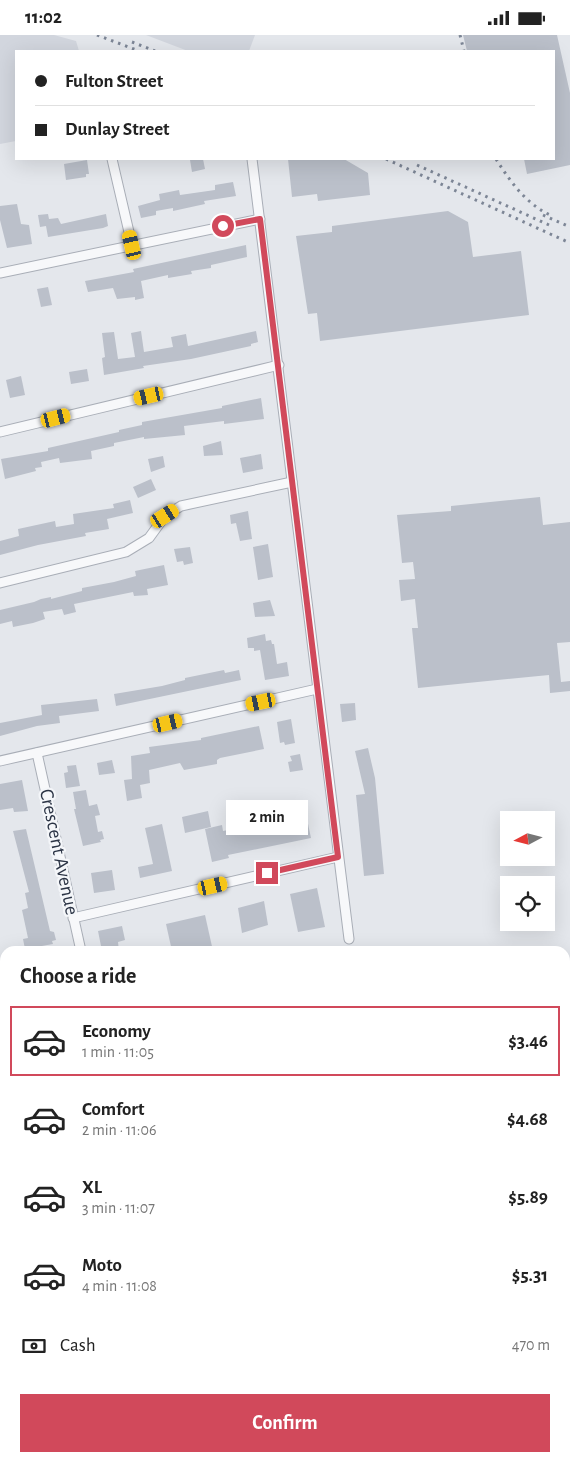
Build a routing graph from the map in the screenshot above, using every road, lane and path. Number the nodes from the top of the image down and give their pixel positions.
1 (112, 160) edge
2 (252, 160) edge
3 (260, 219) junction
4 (132, 245) junction
5 (0, 273) edge
6 (279, 365) junction
7 (0, 432) edge
8 (292, 482) junction
9 (0, 583) edge
10 (317, 689) junction
11 (37, 753) junction
12 (0, 761) edge
13 (338, 857) junction
14 (73, 918) junction
15 (349, 939) dead end
16 (80, 946) edge

1 - 4 street
2 - 3 street
3 - 4 street
3 - 6 street
4 - 5 street
6 - 7 street
6 - 8 street
8 - 9 street
8 - 10 street
10 - 11 street
10 - 13 street
11 - 12 street
11 - 14 street, Crescent Avenue
13 - 14 street
13 - 15 street
14 - 16 street, Crescent Avenue

